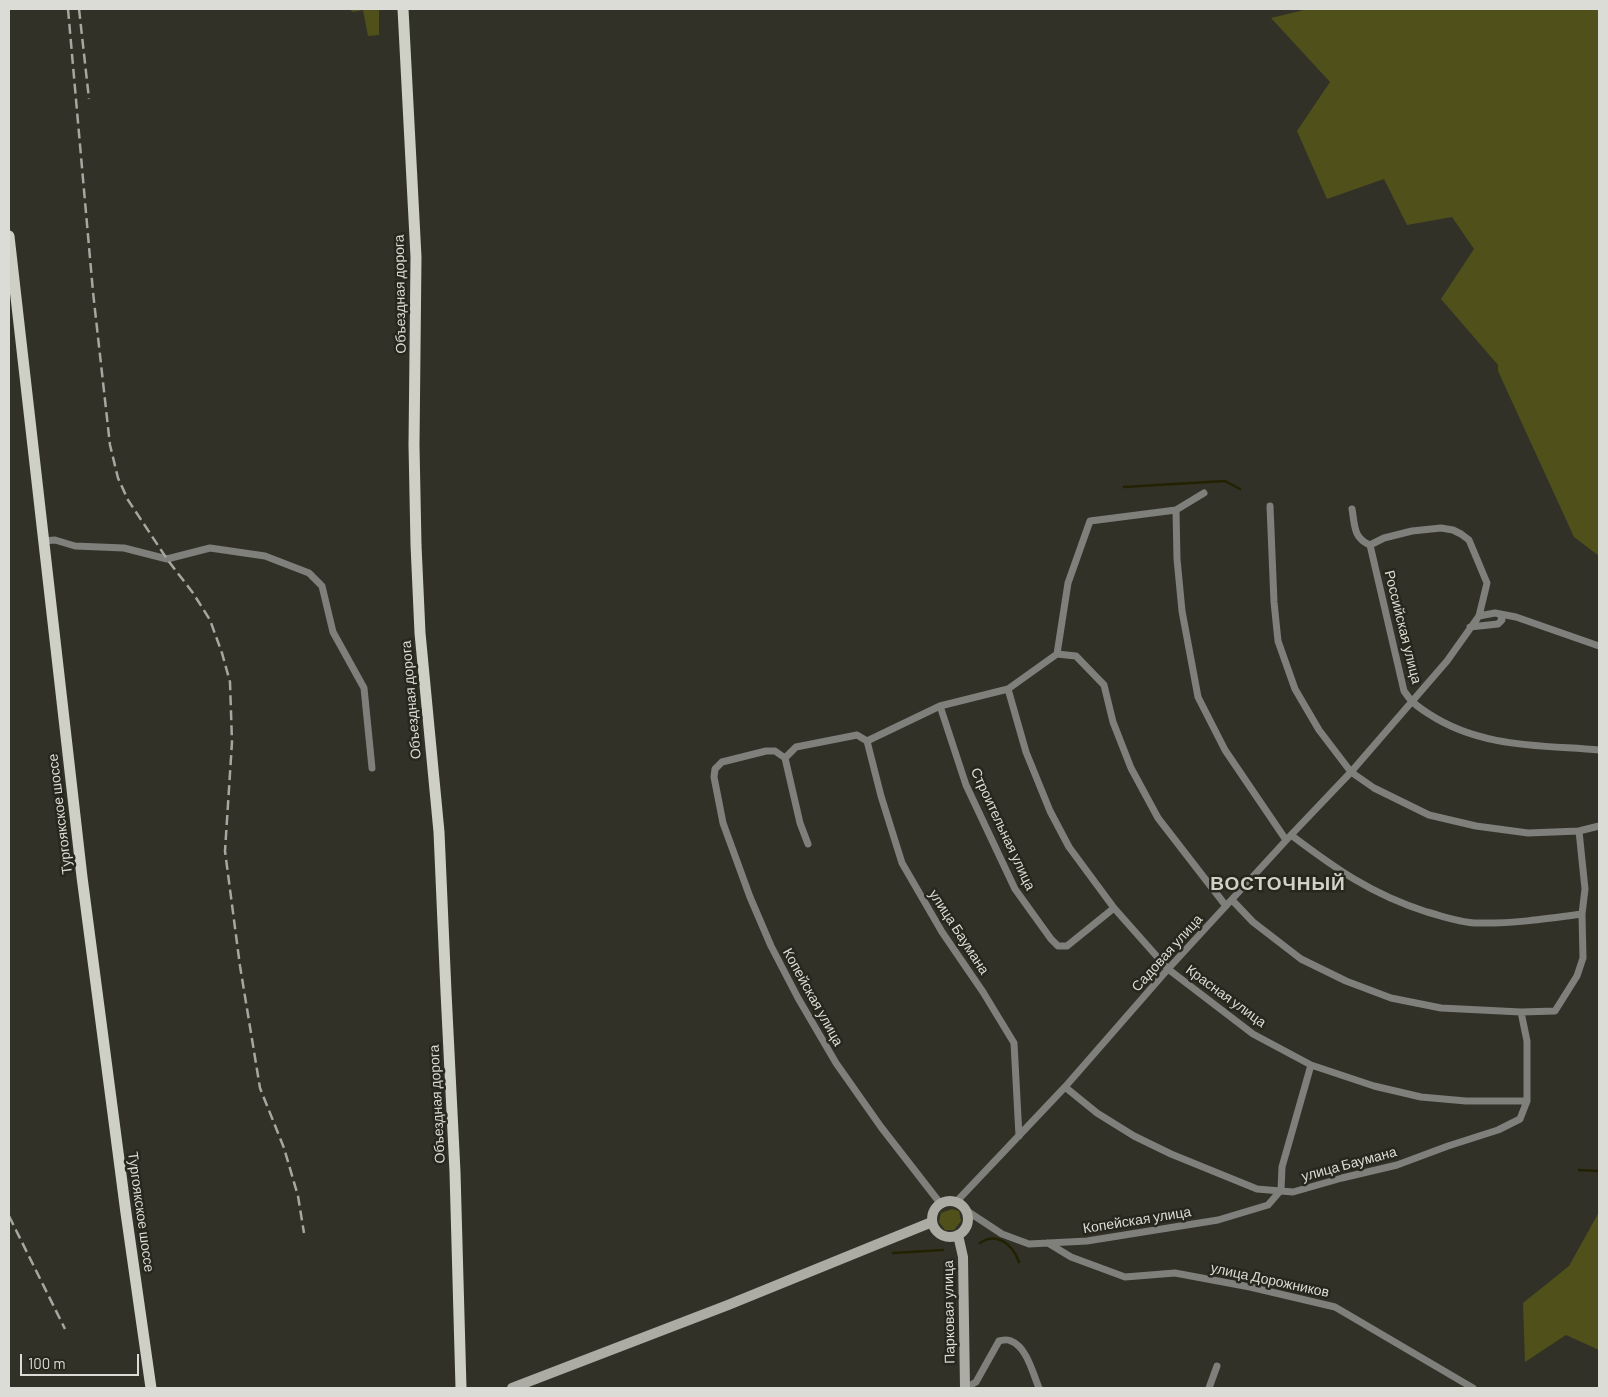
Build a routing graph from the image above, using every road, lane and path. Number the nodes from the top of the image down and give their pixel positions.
1 (403, 9) edge
2 (9, 236) edge
3 (1204, 493) dead end
4 (1270, 506) dead end
5 (1352, 509) dead end
6 (1176, 510) junction
7 (43, 541) junction
8 (1370, 545) junction
9 (1500, 614) junction
10 (1479, 616) junction
11 (1470, 627) junction
12 (1599, 646) edge
13 (1057, 654) junction
14 (1008, 689) junction
15 (1411, 702) junction
16 (940, 706) junction
17 (867, 741) junction
18 (1599, 750) edge
19 (785, 758) junction
20 (372, 768) dead end
21 (1351, 772) junction
22 (1599, 826) edge
23 (1579, 831) junction
24 (1289, 837) junction
25 (808, 844) dead end
26 (1232, 900) junction
27 (1226, 906) junction
28 (1114, 908) junction
29 (1582, 914) junction
30 (1168, 969) junction
31 (1521, 1012) junction
32 (1311, 1065) junction
33 (1064, 1087) junction
34 (1527, 1101) junction
35 (1020, 1136) junction
36 (1281, 1190) junction
37 (956, 1201) junction
38 (940, 1203) junction
39 (967, 1211) junction
40 (932, 1222) junction
41 (958, 1236) junction
42 (1048, 1243) junction
43 (1216, 1366) dead end
44 (972, 1386) edge
45 (151, 1388) edge
46 (461, 1388) edge
47 (512, 1388) edge
48 (1039, 1388) edge
49 (1209, 1388) edge
50 (1473, 1388) edge

1 - 46 main road, Объездная дорога
2 - 7 main road, Тургоякское шоссе
3 - 6 street
4 - 21 street
5 - 8 street
6 - 13 street
6 - 24 street
7 - 20 street
7 - 45 main road, Тургоякское шоссе
8 - 10 street
8 - 15 street, Российская улица
9 - 10 street
9 - 11 street
9 - 12 street
10 - 11 street, Садовая улица
11 - 15 street, Садовая улица
13 - 14 street
13 - 27 street
14 - 16 street
14 - 28 street, Красная улица
15 - 18 street, Российская улица
15 - 21 street, Садовая улица
16 - 17 street
16 - 28 street, Строительная улица
17 - 19 street
17 - 35 street, улица Баумана
19 - 25 street
19 - 38 street, Копейская улица
21 - 23 street
21 - 24 street, Садовая улица
22 - 23 street
23 - 29 street
24 - 26 street, Садовая улица
24 - 29 street
26 - 27 street, Садовая улица
26 - 31 street
27 - 30 street, Садовая улица
28 - 30 street, Красная улица
29 - 31 street
30 - 32 street, Красная улица
30 - 33 street, Садовая улица
31 - 34 street
32 - 34 street, Красная улица
32 - 36 street
33 - 35 street, Садовая улица
33 - 36 street, улица Баумана
34 - 36 street, улица Баумана
35 - 37 street, Садовая улица
36 - 42 street, Копейская улица
37 - 38 street
37 - 39 street
38 - 40 street
39 - 41 street
39 - 42 street, Копейская улица
40 - 41 street
40 - 47 street
41 - 44 street, Парковая улица
42 - 50 street, улица Дорожников
43 - 49 street
44 - 48 street

